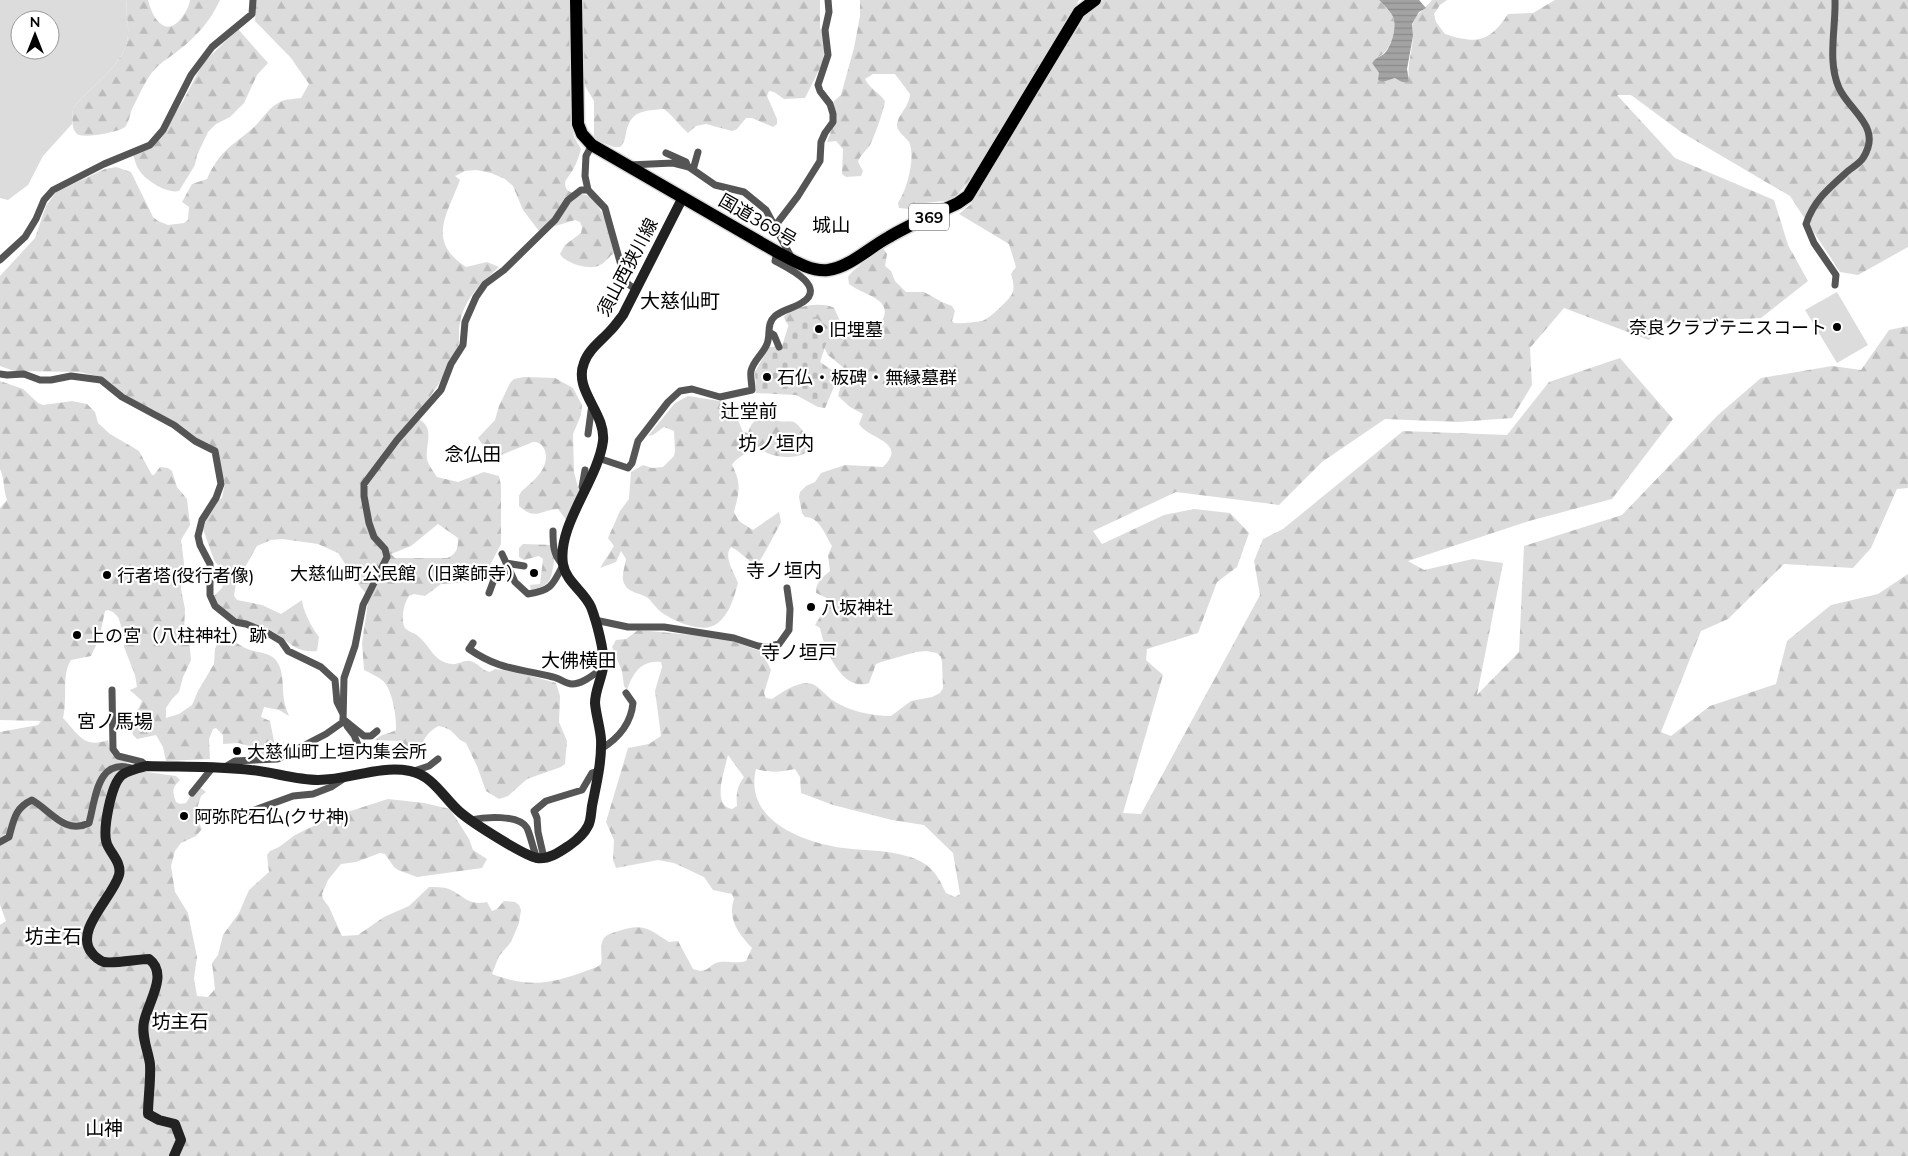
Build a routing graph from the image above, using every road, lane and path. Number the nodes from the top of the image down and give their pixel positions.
1 (253, 0) edge
2 (576, 0) edge
3 (828, 0) edge
4 (1095, 0) edge
5 (1835, 0) edge
6 (592, 145) junction
7 (698, 152) dead end
8 (666, 153) dead end
9 (624, 165) junction
10 (691, 168) junction
11 (588, 190) junction
12 (682, 197) junction
13 (775, 226) junction
14 (777, 252) junction
15 (0, 260) edge
16 (797, 263) junction
17 (1835, 285) dead end
18 (635, 289) junction
19 (769, 332) junction
20 (779, 348) dead end
21 (0, 374) edge
22 (592, 403) junction
23 (588, 434) dead end
24 (598, 458) junction
25 (585, 470) dead end
26 (584, 491) junction
27 (554, 531) dead end
28 (502, 554) dead end
29 (507, 565) junction
30 (563, 565) junction
31 (524, 566) dead end
32 (787, 588) dead end
33 (489, 593) dead end
34 (594, 620) junction
35 (473, 643) dead end
36 (603, 668) junction
37 (112, 690) dead end
38 (626, 693) dead end
39 (343, 719) junction
40 (377, 731) dead end
41 (601, 749) junction
42 (361, 752) dead end
43 (438, 759) dead end
44 (147, 766) junction
45 (213, 767) junction
46 (225, 767) junction
47 (135, 769) junction
48 (414, 771) junction
49 (598, 771) junction
50 (343, 778) junction
51 (192, 792) dead end
52 (216, 813) dead end
53 (471, 820) junction
54 (0, 842) edge
55 (541, 858) junction
56 (174, 1156) edge

1 - 15 street
2 - 6 highway, 国道369号 / 369
3 - 13 street
4 - 16 highway, 国道369号 / 369
5 - 17 street
6 - 9 highway, 国道369号 / 369
6 - 11 street
7 - 10 street
8 - 10 street
9 - 10 street
9 - 12 highway, 国道369号 / 369
10 - 13 street
11 - 18 street
11 - 39 street
12 - 14 highway, 国道369号 / 369
12 - 18 main road, 須山西狭川線
13 - 16 street
14 - 16 highway, 国道369号 / 369
14 - 19 street
18 - 22 main road, 須山西狭川線
19 - 20 street
19 - 24 street
21 - 39 street
22 - 23 street
22 - 24 main road, 須山西狭川線
24 - 26 main road, 須山西狭川線
25 - 26 street
26 - 30 main road, 須山西狭川線
27 - 30 street
28 - 29 street
29 - 30 street
29 - 31 street
29 - 33 street
30 - 34 main road
32 - 34 street
34 - 36 main road
35 - 36 street
36 - 41 main road
37 - 44 street
38 - 41 street
39 - 40 street
39 - 42 street
39 - 46 street
41 - 49 main road
43 - 48 street
44 - 45 main road
44 - 47 main road
45 - 46 main road
45 - 51 street
46 - 50 main road
47 - 54 street
47 - 56 main road
48 - 50 main road
48 - 53 main road
49 - 55 main road
49 - 55 street
50 - 52 street
53 - 55 main road
53 - 55 street

